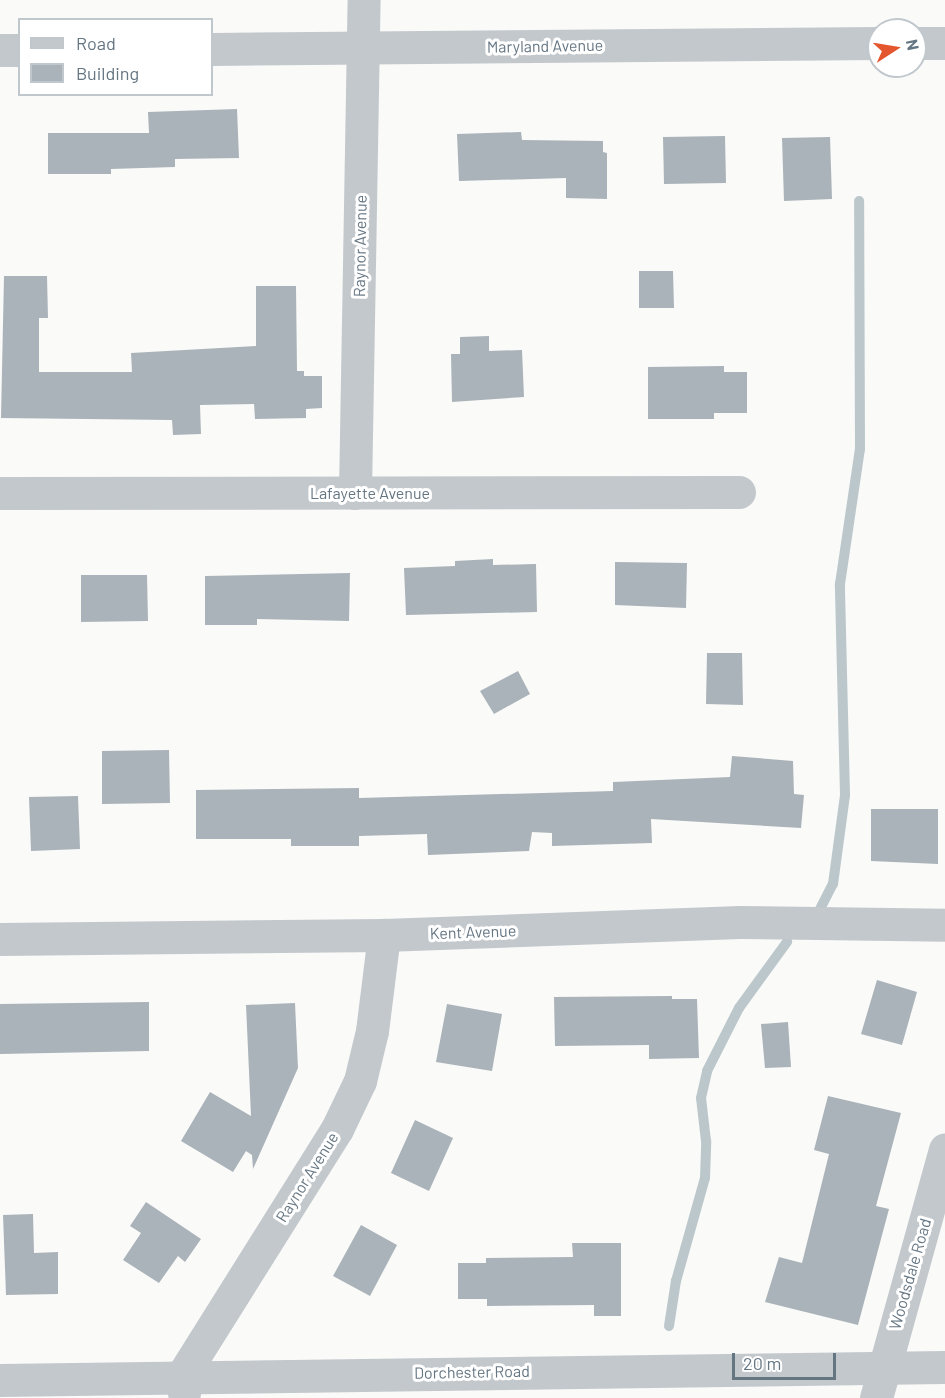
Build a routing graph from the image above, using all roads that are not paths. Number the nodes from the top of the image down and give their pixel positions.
1 (364, 0) edge
2 (867, 43) edge
3 (927, 43) edge
4 (945, 43) edge
5 (365, 48) junction
6 (213, 49) edge
7 (0, 50) edge
8 (18, 50) edge
9 (739, 492) dead end
10 (0, 493) edge
11 (355, 493) junction
12 (945, 926) edge
13 (384, 935) junction
14 (0, 939) edge
15 (945, 1149) edge
16 (945, 1367) edge
17 (0, 1380) edge
18 (880, 1383) edge
19 (183, 1387) edge

1 - 5 street, Raynor Avenue
2 - 5 street, Maryland Avenue
3 - 4 street
5 - 6 street, Maryland Avenue
5 - 11 street, Raynor Avenue
7 - 8 street
9 - 11 street, Lafayette Avenue
10 - 11 street, Lafayette Avenue
12 - 13 street, Kent Avenue
13 - 14 street, Kent Avenue
13 - 19 street, Raynor Avenue
15 - 18 street, Woodsdale Road
16 - 18 street, Dorchester Road
17 - 19 street, Dorchester Road
18 - 19 street, Dorchester Road

